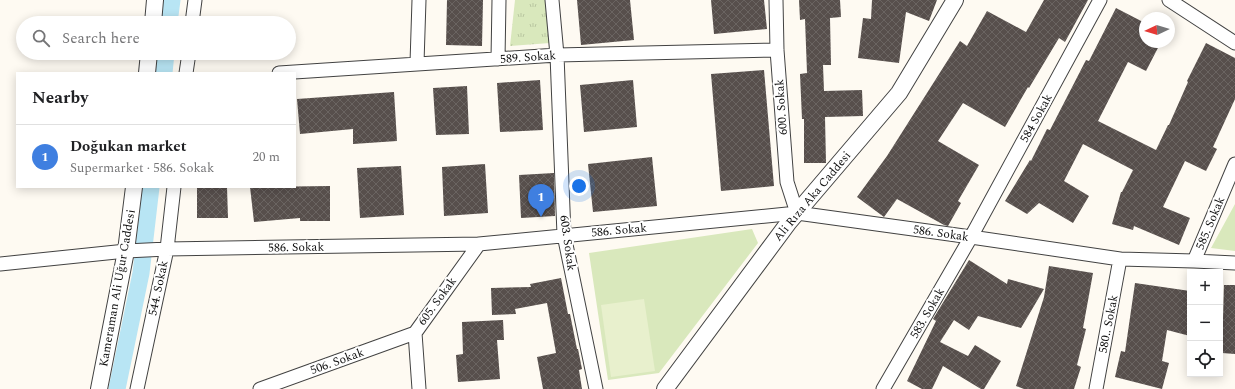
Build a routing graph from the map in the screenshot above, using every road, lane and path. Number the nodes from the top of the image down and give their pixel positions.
1 (155, 0) edge
2 (195, 0) edge
3 (419, 0) edge
4 (500, 0) edge
5 (552, 0) edge
6 (776, 0) edge
7 (955, 0) edge
8 (1100, 0) edge
9 (1169, 0) edge
10 (154, 16) edge
11 (193, 16) edge
12 (1235, 43) edge
13 (777, 50) junction
14 (557, 55) junction
15 (498, 59) junction
16 (148, 60) edge
17 (188, 60) edge
18 (417, 64) junction
19 (147, 72) edge
20 (186, 72) edge
21 (294, 72) edge
22 (1235, 164) edge
23 (134, 188) edge
24 (174, 188) edge
25 (796, 213) junction
26 (564, 235) junction
27 (971, 237) junction
28 (478, 244) junction
29 (167, 249) junction
30 (126, 251) junction
31 (1120, 260) junction
32 (1194, 260) junction
33 (1235, 263) edge
34 (0, 264) edge
35 (415, 333) junction
36 (99, 389) edge
37 (137, 389) edge
38 (260, 389) edge
39 (419, 389) edge
40 (596, 389) edge
41 (665, 389) edge
42 (883, 389) edge
43 (1096, 389) edge

1 - 10 street
2 - 11 street
3 - 18 street
4 - 15 street
5 - 14 street, 603. Sokak
6 - 13 street, 600. Sokak
7 - 25 street, Ali Rıza Aka Caddesi
8 - 27 street, 584 Sokak
9 - 12 street
13 - 14 street, 589. Sokak
13 - 25 street, 600. Sokak
14 - 15 street, 589. Sokak
14 - 26 street, 603. Sokak
15 - 18 street, 589. Sokak
16 - 19 street
17 - 20 street
18 - 21 street, 589. Sokak
22 - 32 street, 585. Sokak
23 - 30 street, Kameraman Ali Uğur Caddesi
24 - 29 street, 544. Sokak
25 - 26 street, 586. Sokak
25 - 27 street, 586. Sokak
25 - 41 street, Ali Rıza Aka Caddesi
26 - 28 street, 586. Sokak
26 - 40 street, 603. Sokak
27 - 31 street, 586. Sokak
27 - 42 street, 583. Sokak
28 - 29 street, 586. Sokak
28 - 35 street, 605. Sokak
29 - 30 street, 586. Sokak
29 - 37 street, 544. Sokak
30 - 34 street, 586. Sokak
30 - 36 street, Kameraman Ali Uğur Caddesi
31 - 32 street, 586. Sokak
31 - 43 street, 580.. Sokak
32 - 33 street, 586. Sokak
35 - 38 street, 506. Sokak
35 - 39 street, 605. Sokak

